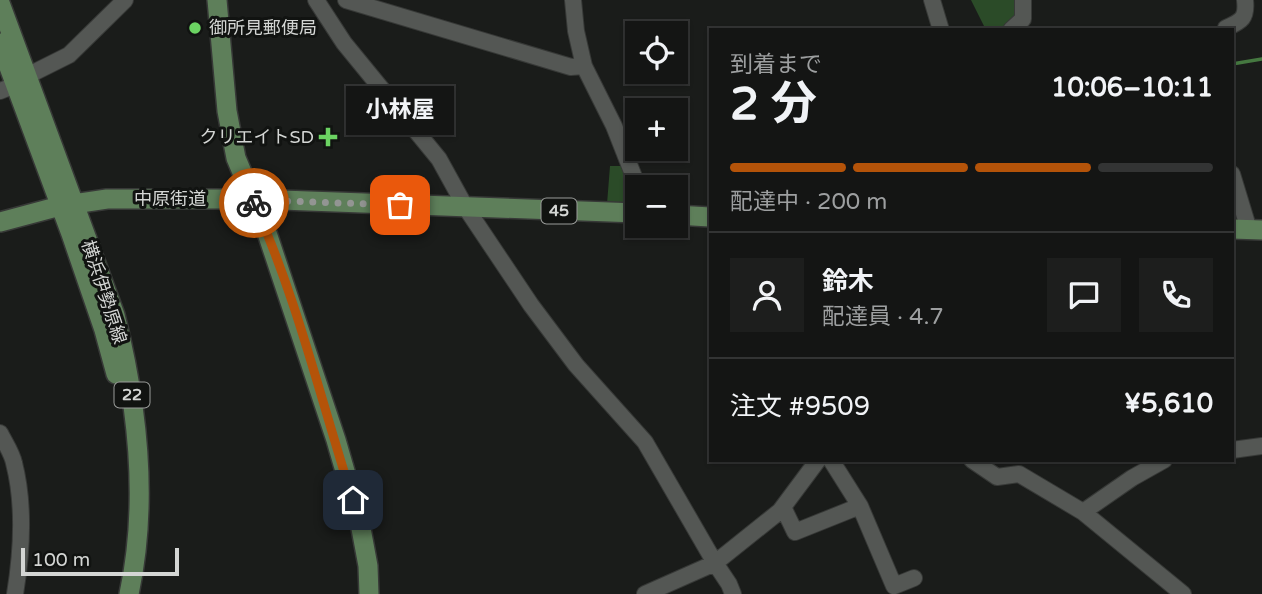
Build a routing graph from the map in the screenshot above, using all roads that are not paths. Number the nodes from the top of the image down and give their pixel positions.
1 (125, 0) edge
2 (217, 0) edge
3 (316, 0) edge
4 (346, 0) edge
5 (573, 0) edge
6 (932, 0) edge
7 (1023, 0) edge
8 (1245, 0) edge
9 (0, 3) edge
10 (940, 28) edge
11 (1013, 28) edge
12 (1226, 28) edge
13 (0, 43) edge
14 (583, 65) junction
15 (14, 84) edge
16 (633, 175) edge
17 (1234, 181) edge
18 (253, 200) junction
19 (67, 205) junction
20 (466, 208) junction
21 (625, 213) edge
22 (688, 216) edge
23 (709, 217) edge
24 (0, 222) edge
25 (1248, 230) edge
26 (0, 433) edge
27 (1262, 446) edge
28 (1234, 450) edge
29 (817, 462) edge
30 (832, 462) edge
31 (975, 462) edge
32 (1160, 462) edge
33 (860, 506) junction
34 (783, 507) junction
35 (1083, 512) junction
36 (715, 563) junction
37 (914, 578) dead end
38 (15, 594) edge
39 (117, 594) edge
40 (129, 594) edge
41 (369, 594) edge
42 (645, 594) edge
43 (733, 594) edge
44 (1183, 594) edge

1 - 15 street
2 - 18 main road
3 - 20 street
4 - 14 street
5 - 14 street
6 - 10 street
7 - 11 street
8 - 12 street
9 - 15 main road, 横浜伊勢原線 / 22
13 - 15 main road, 横浜伊勢原線 / 22
14 - 16 street
15 - 19 main road, 横浜伊勢原線 / 22
17 - 25 street
18 - 19 main road, 中原街道 / 45
18 - 20 main road, 中原街道 / 45
18 - 41 main road
19 - 24 main road, 中原街道 / 45
19 - 39 main road, 横浜伊勢原線 / 22
19 - 40 main road, 横浜伊勢原線 / 22
20 - 21 main road, 中原街道 / 45
20 - 36 street
22 - 23 main road
26 - 38 street
27 - 28 street
29 - 34 street
30 - 33 street
31 - 35 street
32 - 35 street
33 - 34 street
33 - 37 street
34 - 36 street
35 - 44 street
36 - 42 street
36 - 43 street

